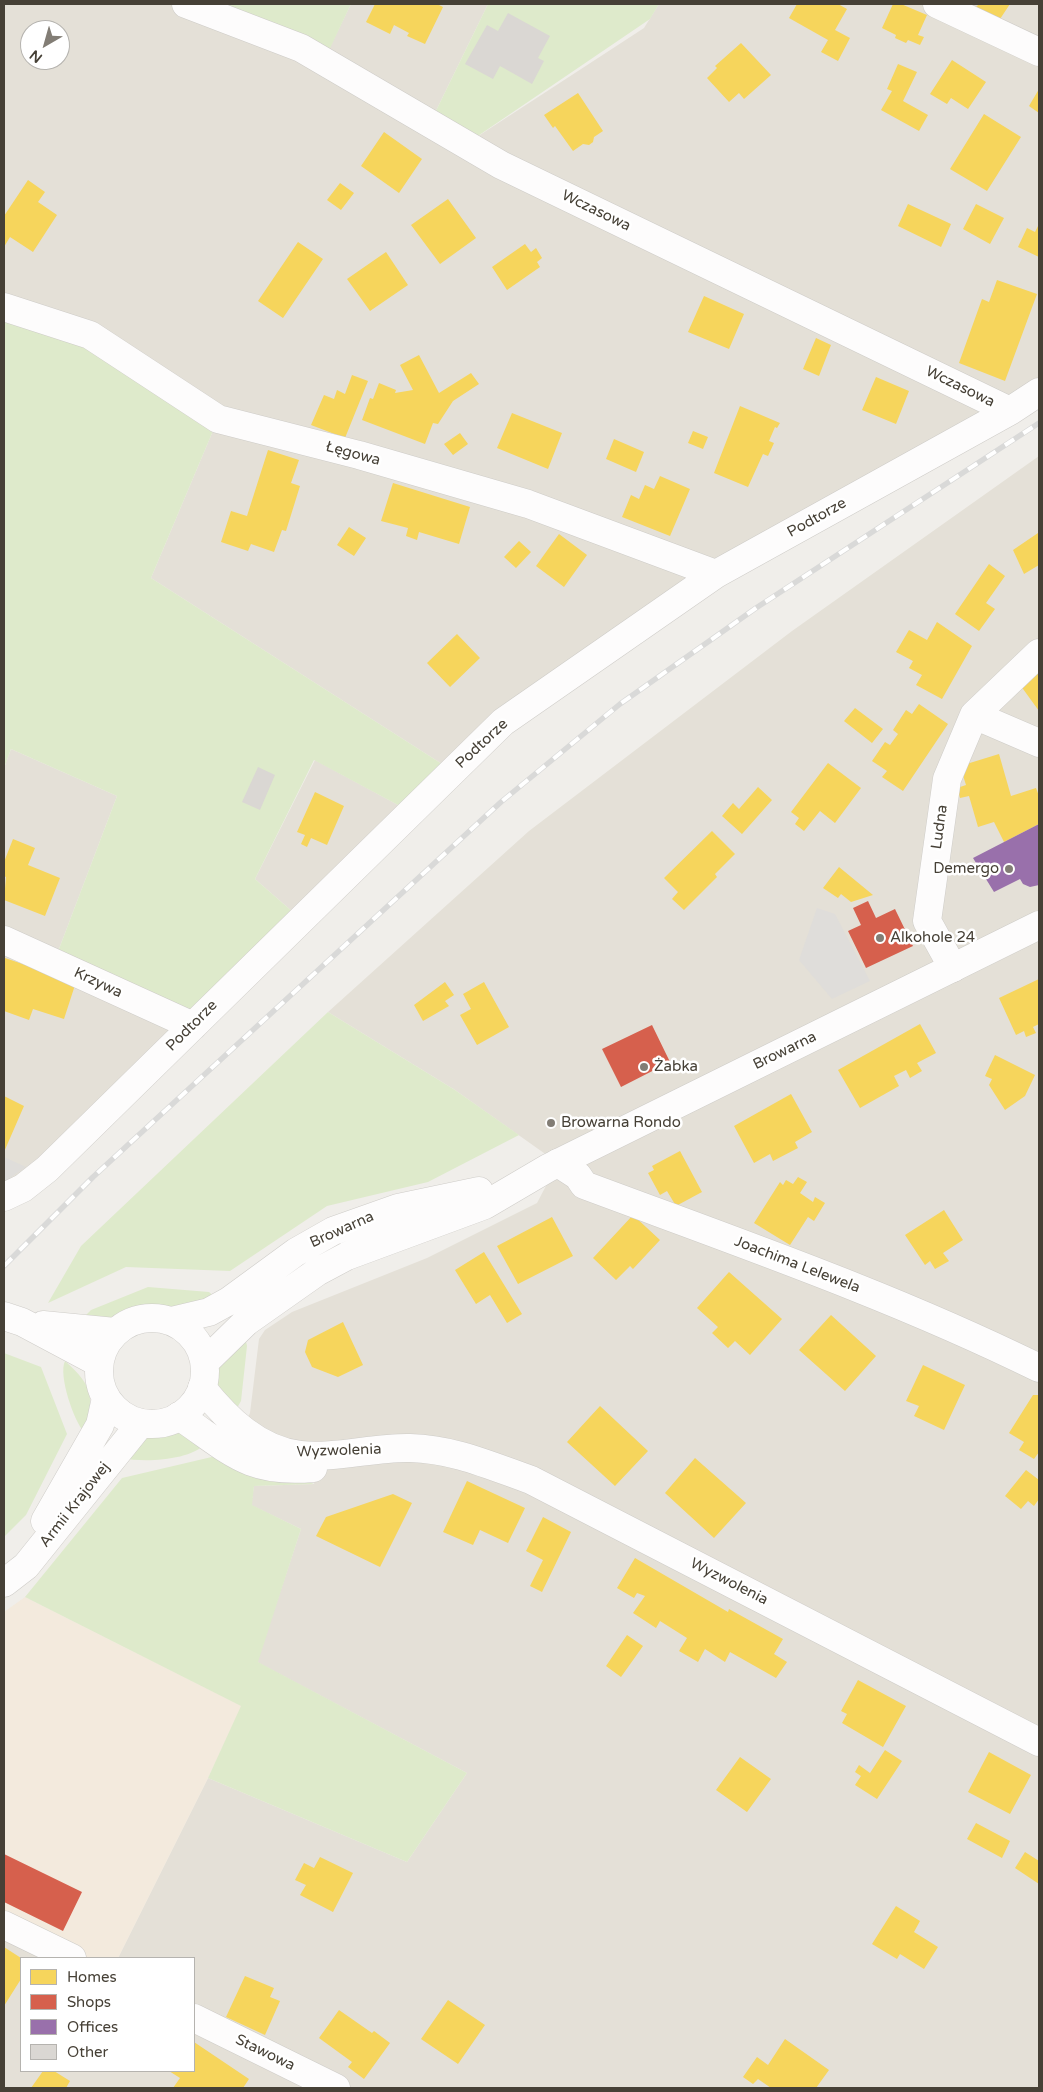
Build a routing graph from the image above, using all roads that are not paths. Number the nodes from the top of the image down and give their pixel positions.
1 (186, 4) edge
2 (937, 4) edge
3 (1039, 52) edge
4 (4, 307) edge
5 (1039, 392) edge
6 (1010, 411) junction
7 (716, 574) junction
8 (1039, 653) edge
9 (974, 715) junction
10 (1039, 743) edge
11 (1039, 925) edge
12 (4, 940) edge
13 (953, 968) junction
14 (192, 1026) junction
15 (558, 1163) junction
16 (531, 1177) junction
17 (4, 1197) edge
18 (13, 1319) edge
19 (171, 1321) junction
20 (115, 1332) junction
21 (99, 1363) junction
22 (1039, 1368) edge
23 (203, 1375) junction
24 (106, 1398) junction
25 (179, 1416) junction
26 (141, 1423) junction
27 (409, 1448) junction
28 (4, 1577) edge
29 (4, 1582) edge
30 (1039, 1742) edge
31 (4, 1925) edge
32 (70, 1957) edge
33 (195, 2018) edge
34 (336, 2088) edge

1 - 6 street, Wczasowa
2 - 3 street
4 - 7 street, Łęgowa
5 - 6 street, Podtorze
6 - 7 street, Podtorze
7 - 14 street, Podtorze
8 - 9 street, Ludna
9 - 10 street
9 - 13 street, Ludna
11 - 13 street, Browarna
12 - 14 street, Krzywa
13 - 15 street, Browarna
14 - 17 street, Podtorze
15 - 16 street, Browarna
15 - 22 street, Joachima Lelewela
16 - 19 street, Browarna
16 - 23 street, Browarna
18 - 20 street
18 - 21 street
19 - 20 street
19 - 23 street
20 - 21 street
21 - 24 street
23 - 25 street
23 - 27 street, Wyzwolenia
24 - 26 street
24 - 28 street, Armii Krajowej
25 - 26 street
25 - 27 street, Wyzwolenia
26 - 29 street, Armii Krajowej
27 - 30 street, Wyzwolenia
31 - 32 street
33 - 34 street, Stawowa

